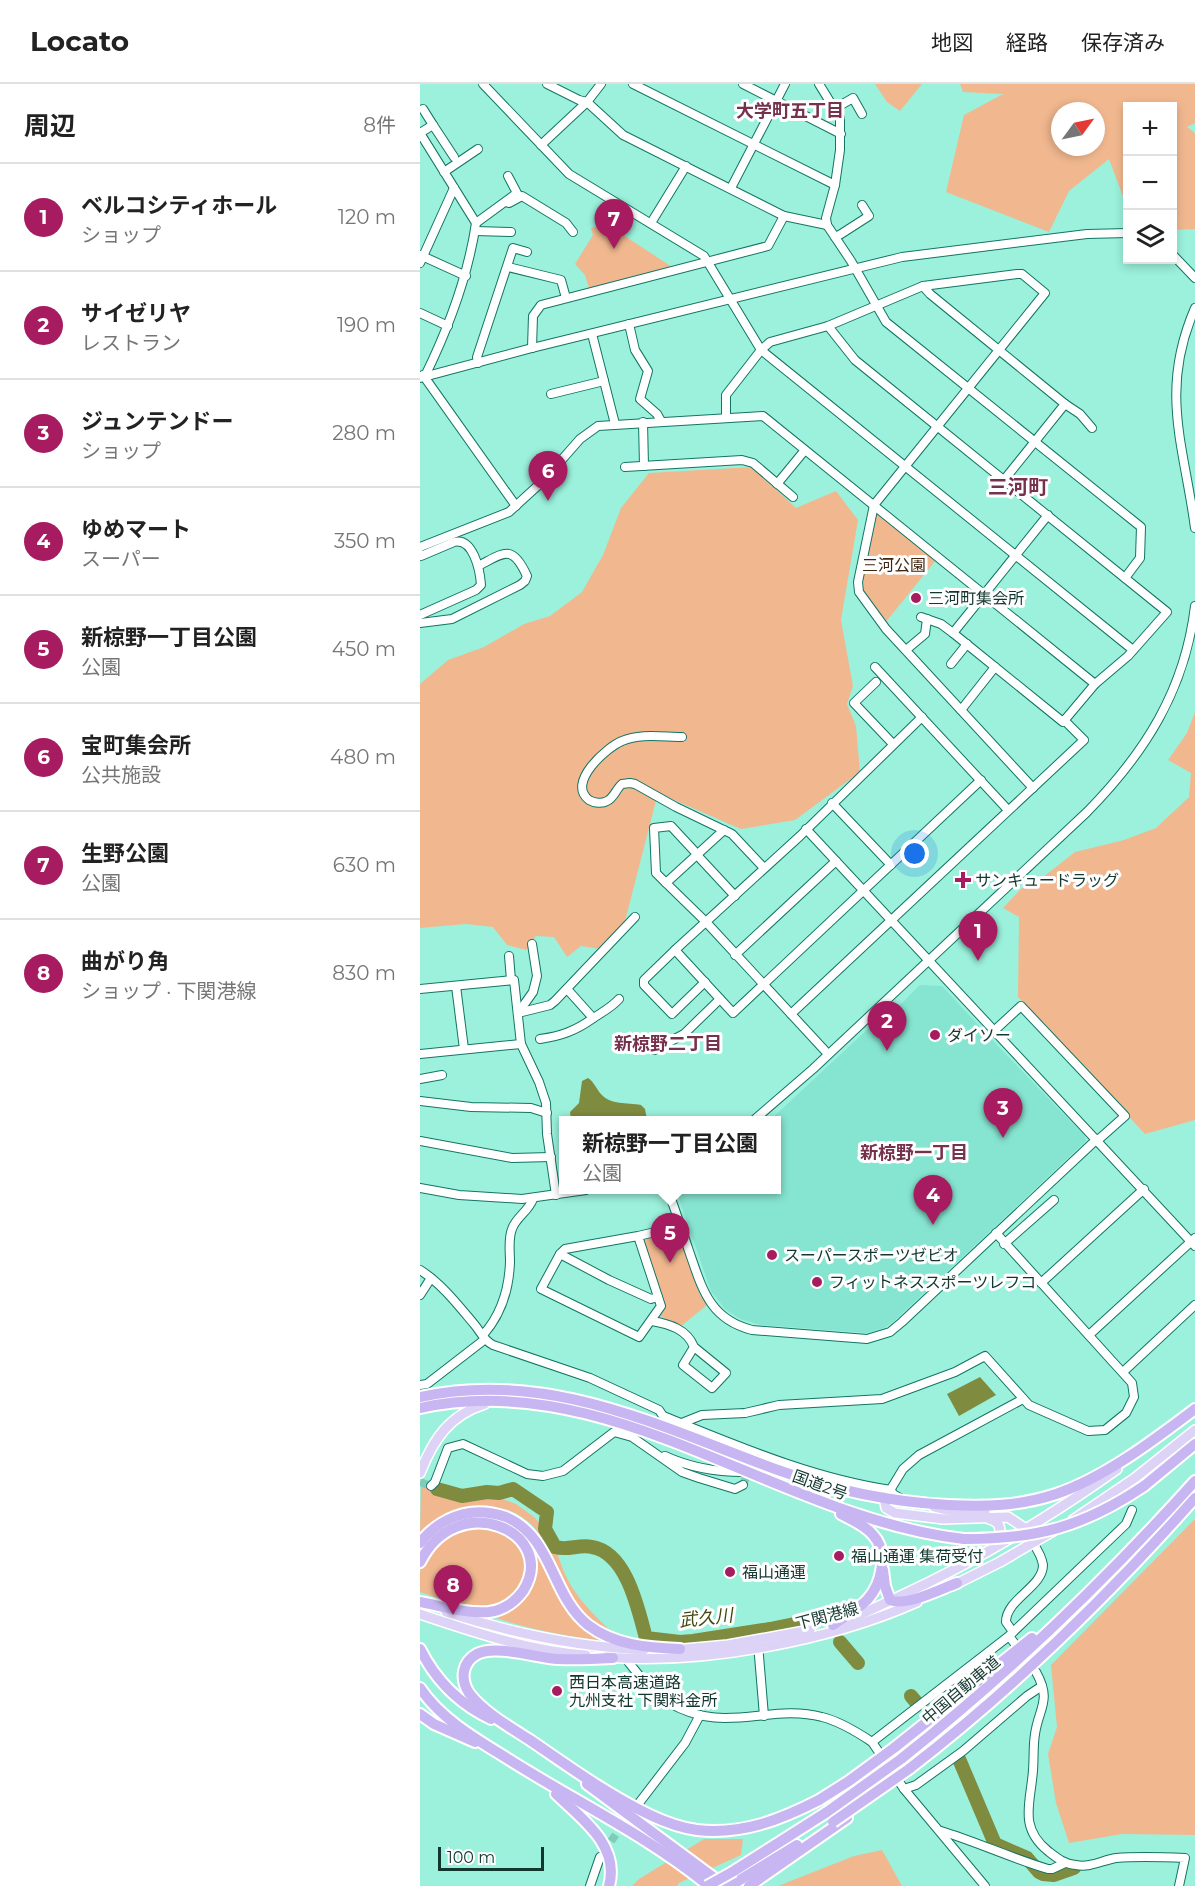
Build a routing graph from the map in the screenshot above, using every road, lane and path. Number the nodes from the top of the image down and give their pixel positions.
1 (483, 84) edge
2 (547, 84) edge
3 (601, 84) edge
4 (633, 84) edge
5 (743, 84) edge
6 (784, 84) edge
7 (819, 84) edge
8 (776, 101) junction
9 (587, 102) junction
10 (834, 109) junction
11 (423, 110) dead end
12 (861, 114) dead end
13 (433, 125) junction
14 (420, 133) edge
15 (841, 134) junction
16 (754, 144) junction
17 (541, 145) junction
18 (478, 149) dead end
19 (454, 157) dead end
20 (686, 166) junction
21 (444, 172) junction
22 (508, 176) dead end
23 (835, 185) junction
24 (454, 188) junction
25 (731, 188) junction
26 (506, 202) junction
27 (862, 205) dead end
28 (784, 216) junction
29 (651, 223) junction
30 (827, 225) junction
31 (475, 227) junction
32 (511, 232) dead end
33 (573, 232) dead end
34 (1123, 233) edge
35 (834, 237) junction
36 (527, 252) dead end
37 (421, 258) edge
38 (1177, 258) edge
39 (708, 262) junction
40 (508, 267) junction
41 (854, 268) junction
42 (466, 276) junction
43 (1195, 278) edge
44 (923, 286) junction
45 (566, 298) junction
46 (730, 299) junction
47 (876, 306) junction
48 (1195, 308) edge
49 (420, 313) edge
50 (629, 324) junction
51 (448, 326) junction
52 (828, 326) junction
53 (591, 334) junction
54 (532, 348) junction
55 (761, 350) junction
56 (999, 350) junction
57 (478, 363) junction
58 (422, 376) edge
59 (604, 381) junction
60 (968, 388) junction
61 (551, 394) dead end
62 (1065, 404) junction
63 (726, 417) junction
64 (661, 421) junction
65 (643, 422) junction
66 (615, 424) junction
67 (938, 426) junction
68 (1092, 428) dead end
69 (1034, 441) junction
70 (805, 450) junction
71 (644, 466) junction
72 (905, 466) junction
73 (625, 467) dead end
74 (1004, 480) junction
75 (777, 484) junction
76 (793, 497) dead end
77 (874, 505) junction
78 (516, 506) junction
79 (1048, 515) junction
80 (1195, 528) edge
81 (420, 547) edge
82 (420, 554) edge
83 (1015, 555) junction
84 (478, 566) junction
85 (1125, 578) junction
86 (984, 595) junction
87 (1195, 606) edge
88 (420, 615) edge
89 (420, 623) edge
90 (953, 633) junction
91 (967, 644) junction
92 (906, 650) junction
93 (1133, 650) junction
94 (951, 664) dead end
95 (875, 667) dead end
96 (995, 667) junction
97 (876, 682) dead end
98 (1095, 684) junction
99 (961, 710) junction
100 (922, 717) junction
101 (1064, 720) junction
102 (682, 737) dead end
103 (893, 744) junction
104 (981, 780) junction
105 (1033, 788) junction
106 (832, 803) junction
107 (1008, 810) junction
108 (724, 830) junction
109 (806, 830) junction
110 (696, 854) junction
111 (836, 861) junction
112 (891, 865) junction
113 (764, 868) junction
114 (666, 883) junction
115 (864, 890) junction
116 (735, 896) junction
117 (634, 917) dead end
118 (891, 920) junction
119 (705, 922) junction
120 (532, 944) dead end
121 (675, 950) junction
122 (735, 955) junction
123 (509, 957) dead end
124 (930, 959) junction
125 (511, 980) junction
126 (705, 982) junction
127 (763, 985) junction
128 (456, 986) junction
129 (420, 989) edge
130 (567, 989) junction
131 (619, 999) dead end
132 (720, 999) junction
133 (518, 1013) junction
134 (791, 1014) junction
135 (593, 1018) junction
136 (995, 1030) junction
137 (540, 1039) dead end
138 (521, 1044) junction
139 (464, 1048) junction
140 (654, 1050) dead end
141 (420, 1054) edge
142 (828, 1054) junction
143 (442, 1075) dead end
144 (420, 1079) edge
145 (420, 1101) edge
146 (547, 1113) junction
147 (758, 1116) edge
148 (1098, 1140) junction
149 (420, 1141) edge
150 (551, 1157) junction
151 (420, 1188) edge
152 (1143, 1189) junction
153 (562, 1194) edge
154 (669, 1194) edge
155 (556, 1195) junction
156 (533, 1198) junction
157 (1054, 1200) dead end
158 (681, 1226) junction
159 (996, 1233) junction
160 (638, 1236) junction
161 (1194, 1242) edge
162 (1004, 1244) junction
163 (560, 1254) junction
164 (420, 1270) edge
165 (431, 1278) junction
166 (1041, 1283) junction
167 (420, 1295) edge
168 (658, 1297) junction
169 (1195, 1305) edge
170 (652, 1321) junction
171 (1089, 1335) junction
172 (484, 1338) junction
173 (694, 1347) junction
174 (1123, 1372) junction
175 (420, 1385) edge
176 (420, 1397) edge
177 (1023, 1399) junction
178 (511, 1401) junction
179 (420, 1408) edge
180 (1195, 1409) edge
181 (1178, 1422) junction
182 (682, 1423) junction
183 (1195, 1430) edge
184 (1195, 1444) edge
185 (654, 1450) junction
186 (745, 1472) junction
187 (420, 1473) edge
188 (1195, 1481) edge
189 (743, 1485) dead end
190 (431, 1486) dead end
191 (887, 1493) junction
192 (1195, 1498) edge
193 (918, 1503) junction
194 (826, 1505) junction
195 (1132, 1510) dead end
196 (981, 1518) junction
197 (1026, 1529) junction
198 (420, 1543) edge
199 (1033, 1543) junction
200 (991, 1549) junction
201 (883, 1561) junction
202 (420, 1562) edge
203 (957, 1583) junction
204 (420, 1598) edge
205 (890, 1600) junction
206 (420, 1603) edge
207 (1077, 1604) junction
208 (448, 1608) junction
209 (420, 1614) edge
210 (482, 1623) junction
211 (833, 1625) junction
212 (1011, 1634) junction
213 (758, 1644) junction
214 (1015, 1644) dead end
215 (420, 1649) edge
216 (680, 1649) junction
217 (613, 1658) junction
218 (626, 1659) junction
219 (1036, 1672) dead end
220 (1042, 1686) junction
221 (420, 1688) edge
222 (420, 1714) edge
223 (700, 1715) junction
224 (764, 1716) junction
225 (511, 1728) junction
226 (872, 1742) junction
227 (495, 1751) junction
228 (554, 1757) junction
229 (895, 1779) junction
230 (543, 1782) junction
231 (904, 1789) junction
232 (639, 1803) tunnel mouth
233 (830, 1817) junction
234 (940, 1831) junction
235 (600, 1857) tunnel mouth
236 (1065, 1863) junction
237 (747, 1883) edge
238 (710, 1885) edge
239 (590, 1886) edge
240 (609, 1886) edge
241 (724, 1886) edge
242 (730, 1886) edge
243 (985, 1886) edge
244 (1179, 1886) edge

1 - 17 street
2 - 9 street
3 - 9 street
4 - 16 street
5 - 8 street
6 - 8 street
7 - 10 street
8 - 15 street
8 - 16 street
9 - 17 street
9 - 20 street
10 - 12 street
10 - 15 street
11 - 13 street
13 - 14 street
13 - 19 street
14 - 21 street
15 - 23 street
16 - 23 street
16 - 25 street
17 - 29 street
18 - 21 street
20 - 25 street
20 - 29 street
21 - 24 street
22 - 26 street
23 - 30 street
24 - 31 street
24 - 37 street
25 - 28 street
26 - 31 street
26 - 33 street
27 - 35 street
28 - 30 street
28 - 39 street
29 - 39 street
30 - 35 street
31 - 32 street
31 - 42 street
34 - 41 street
35 - 41 street
36 - 40 street
37 - 42 street
38 - 43 street
39 - 45 street
39 - 46 street
40 - 45 street
40 - 57 street
41 - 46 street
41 - 47 street
42 - 51 street
44 - 47 street
44 - 56 street
44 - 56 street
45 - 54 street
46 - 50 street
46 - 55 street
47 - 52 street
47 - 60 street
48 - 80 street
49 - 51 street
50 - 53 street
50 - 64 street
51 - 58 street
52 - 55 street
52 - 67 street
53 - 54 street
53 - 59 street
54 - 57 street
55 - 63 street
55 - 72 street
56 - 60 street
56 - 62 street
57 - 58 street
58 - 78 street
59 - 61 street
59 - 66 street
60 - 67 street
60 - 69 street
62 - 68 street
62 - 69 street
63 - 64 street
63 - 70 street
64 - 65 street
65 - 66 street
65 - 71 street
66 - 78 street
67 - 72 street
67 - 74 street
69 - 74 street
69 - 85 street
70 - 75 street
70 - 77 street
71 - 73 street
71 - 75 street
72 - 77 street
72 - 83 street
74 - 79 street
75 - 76 street
77 - 86 street
77 - 92 street
78 - 81 street
79 - 83 street
79 - 85 street
82 - 84 street
83 - 86 street
83 - 93 street
84 - 88 street
84 - 89 street
85 - 93 street
86 - 90 street
86 - 98 street
87 - 124 street
90 - 91 street
90 - 92 street
91 - 94 street
91 - 96 street
92 - 99 street
93 - 98 street
95 - 100 street
96 - 99 street
96 - 101 street
97 - 103 street
98 - 101 street
99 - 105 street
100 - 103 street
100 - 104 street
101 - 105 street
102 - 108 street
103 - 106 street
104 - 107 street
104 - 112 street
105 - 107 street
106 - 109 street
106 - 112 street
107 - 118 street
108 - 110 street
108 - 113 street
109 - 111 street
109 - 113 street
110 - 114 street
110 - 114 street
110 - 116 street
111 - 115 street
111 - 122 street
112 - 115 street
113 - 116 street
114 - 119 street
115 - 118 street
115 - 127 street
116 - 119 street
117 - 130 street
118 - 124 street
118 - 134 street
119 - 121 street
119 - 122 street
120 - 133 street
121 - 126 street
121 - 126 street
122 - 127 street
123 - 125 street
124 - 136 street
124 - 142 street
125 - 128 street
125 - 133 street
126 - 132 street
127 - 132 street
127 - 134 street
128 - 129 street
128 - 139 street
130 - 133 street
130 - 135 street
131 - 135 street
132 - 140 street
133 - 138 street
134 - 142 street
135 - 137 street
136 - 148 street
136 - 148 street
138 - 139 street
138 - 146 street
139 - 141 street
142 - 147 street
143 - 144 street
145 - 146 street
146 - 150 street
148 - 152 street
148 - 159 street
149 - 150 street
150 - 155 street
151 - 156 street
152 - 161 street
152 - 166 street
153 - 155 street
154 - 158 street
155 - 156 street
156 - 172 street
157 - 162 street
158 - 159 street
158 - 160 street
159 - 162 street
160 - 163 street
160 - 168 street
161 - 171 street
162 - 166 street
163 - 168 street
163 - 170 street
164 - 165 street
165 - 167 street
165 - 172 street
166 - 171 street
168 - 170 street
169 - 174 street
170 - 173 street
171 - 174 street
172 - 175 street
172 - 182 street
173 - 173 street
174 - 177 street
176 - 191 highway, 国道2号
177 - 182 street
177 - 191 street
178 - 179 highway, 国道2号
178 - 186 highway, 国道2号
178 - 187 main road
180 - 181 highway, 国道2号
181 - 193 highway, 国道2号
181 - 197 main road, 下関港線
182 - 191 street
183 - 199 main road, 下関港線
184 - 194 highway, 国道2号, bridge
185 - 186 street
185 - 189 street
185 - 190 street
186 - 194 highway, 国道2号
188 - 207 highway, 中国自動車道
191 - 193 highway, 国道2号
191 - 196 main road
192 - 229 highway, 中国自動車道, bridge
193 - 197 main road
194 - 201 highway
195 - 212 street
196 - 197 main road
196 - 200 main road
197 - 199 main road
197 - 200 main road, 下関港線
198 - 216 highway
199 - 203 main road, 下関港線
199 - 212 street
200 - 205 main road, 下関港線
201 - 205 highway
201 - 211 highway
202 - 208 highway
203 - 205 highway
203 - 213 main road, 下関港線
204 - 208 main road
205 - 211 main road, 下関港線
206 - 208 highway
206 - 210 main road, 下関港線
207 - 228 highway, bridge
207 - 233 highway, 中国自動車道, bridge
208 - 210 main road
209 - 217 main road, 下関港線
210 - 216 main road, 下関港線
211 - 213 main road, 下関港線
212 - 214 street
212 - 226 street
213 - 216 main road, 下関港線
213 - 218 main road, 下関港線
213 - 224 street
215 - 225 highway
217 - 218 main road, 下関港線
217 - 225 highway
218 - 223 street
219 - 220 street
220 - 231 street
220 - 236 street
221 - 227 highway
222 - 227 highway
223 - 224 street
223 - 232 street
224 - 226 street
225 - 228 highway
226 - 231 street
227 - 230 highway
228 - 241 highway
229 - 233 highway, 中国自動車道, bridge
229 - 237 highway
230 - 238 highway
230 - 240 highway
231 - 234 street
233 - 237 highway, 中国自動車道
233 - 238 highway, 中国自動車道, bridge
234 - 236 street
234 - 243 street
235 - 239 street
236 - 244 street
237 - 242 highway, 中国自動車道

